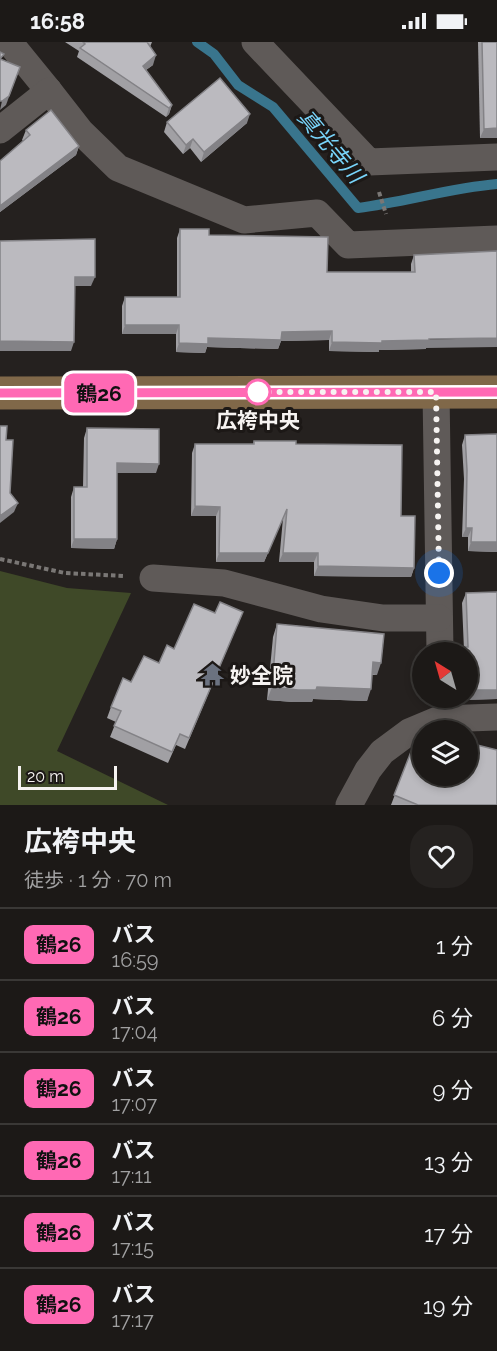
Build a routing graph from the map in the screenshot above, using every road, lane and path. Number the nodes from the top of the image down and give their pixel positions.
1 (9, 42) edge
2 (255, 42) edge
3 (49, 91) junction
4 (0, 130) edge
5 (497, 157) edge
6 (377, 186) dead end
7 (387, 217) dead end
8 (497, 239) edge
9 (436, 392) junction
10 (497, 392) edge
11 (0, 393) edge
12 (0, 559) edge
13 (153, 578) joint
14 (439, 618) junction
15 (440, 642) edge
16 (440, 708) edge
17 (497, 717) edge
18 (349, 805) edge

1 - 3 street
2 - 5 street
3 - 4 street
3 - 8 street
6 - 7 path
9 - 10 main road
9 - 11 main road
9 - 14 street
12 - 13 path
13 - 14 street
14 - 15 street
16 - 17 street
16 - 18 street

